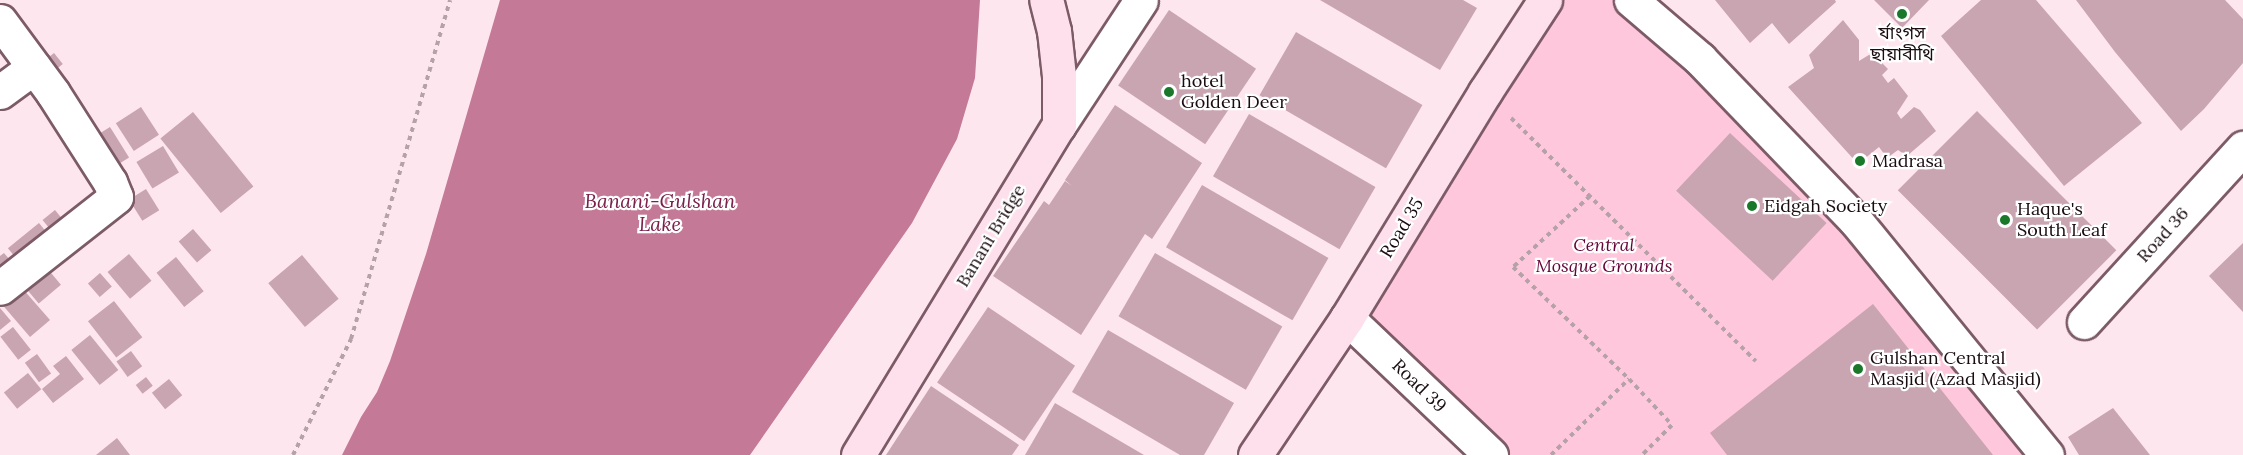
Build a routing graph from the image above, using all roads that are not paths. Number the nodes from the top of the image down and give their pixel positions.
1 (1046, 0) edge
2 (1141, 0) edge
3 (1631, 0) edge
4 (1538, 3) edge
5 (0, 21) edge
6 (34, 67) junction
7 (0, 92) edge
8 (1059, 125) junction
9 (2243, 148) edge
10 (0, 288) edge
11 (1347, 318) junction
12 (2084, 322) dead end
13 (858, 455) edge
14 (1255, 455) edge
15 (1491, 455) edge
16 (2047, 455) edge

1 - 8 main road
2 - 8 street
3 - 16 street
4 - 11 main road, Road 35
5 - 6 street
6 - 7 street
6 - 10 street
8 - 13 main road, Banani Bridge
9 - 12 street, Road 36
11 - 14 main road, Road 35
11 - 15 street, Road 39

